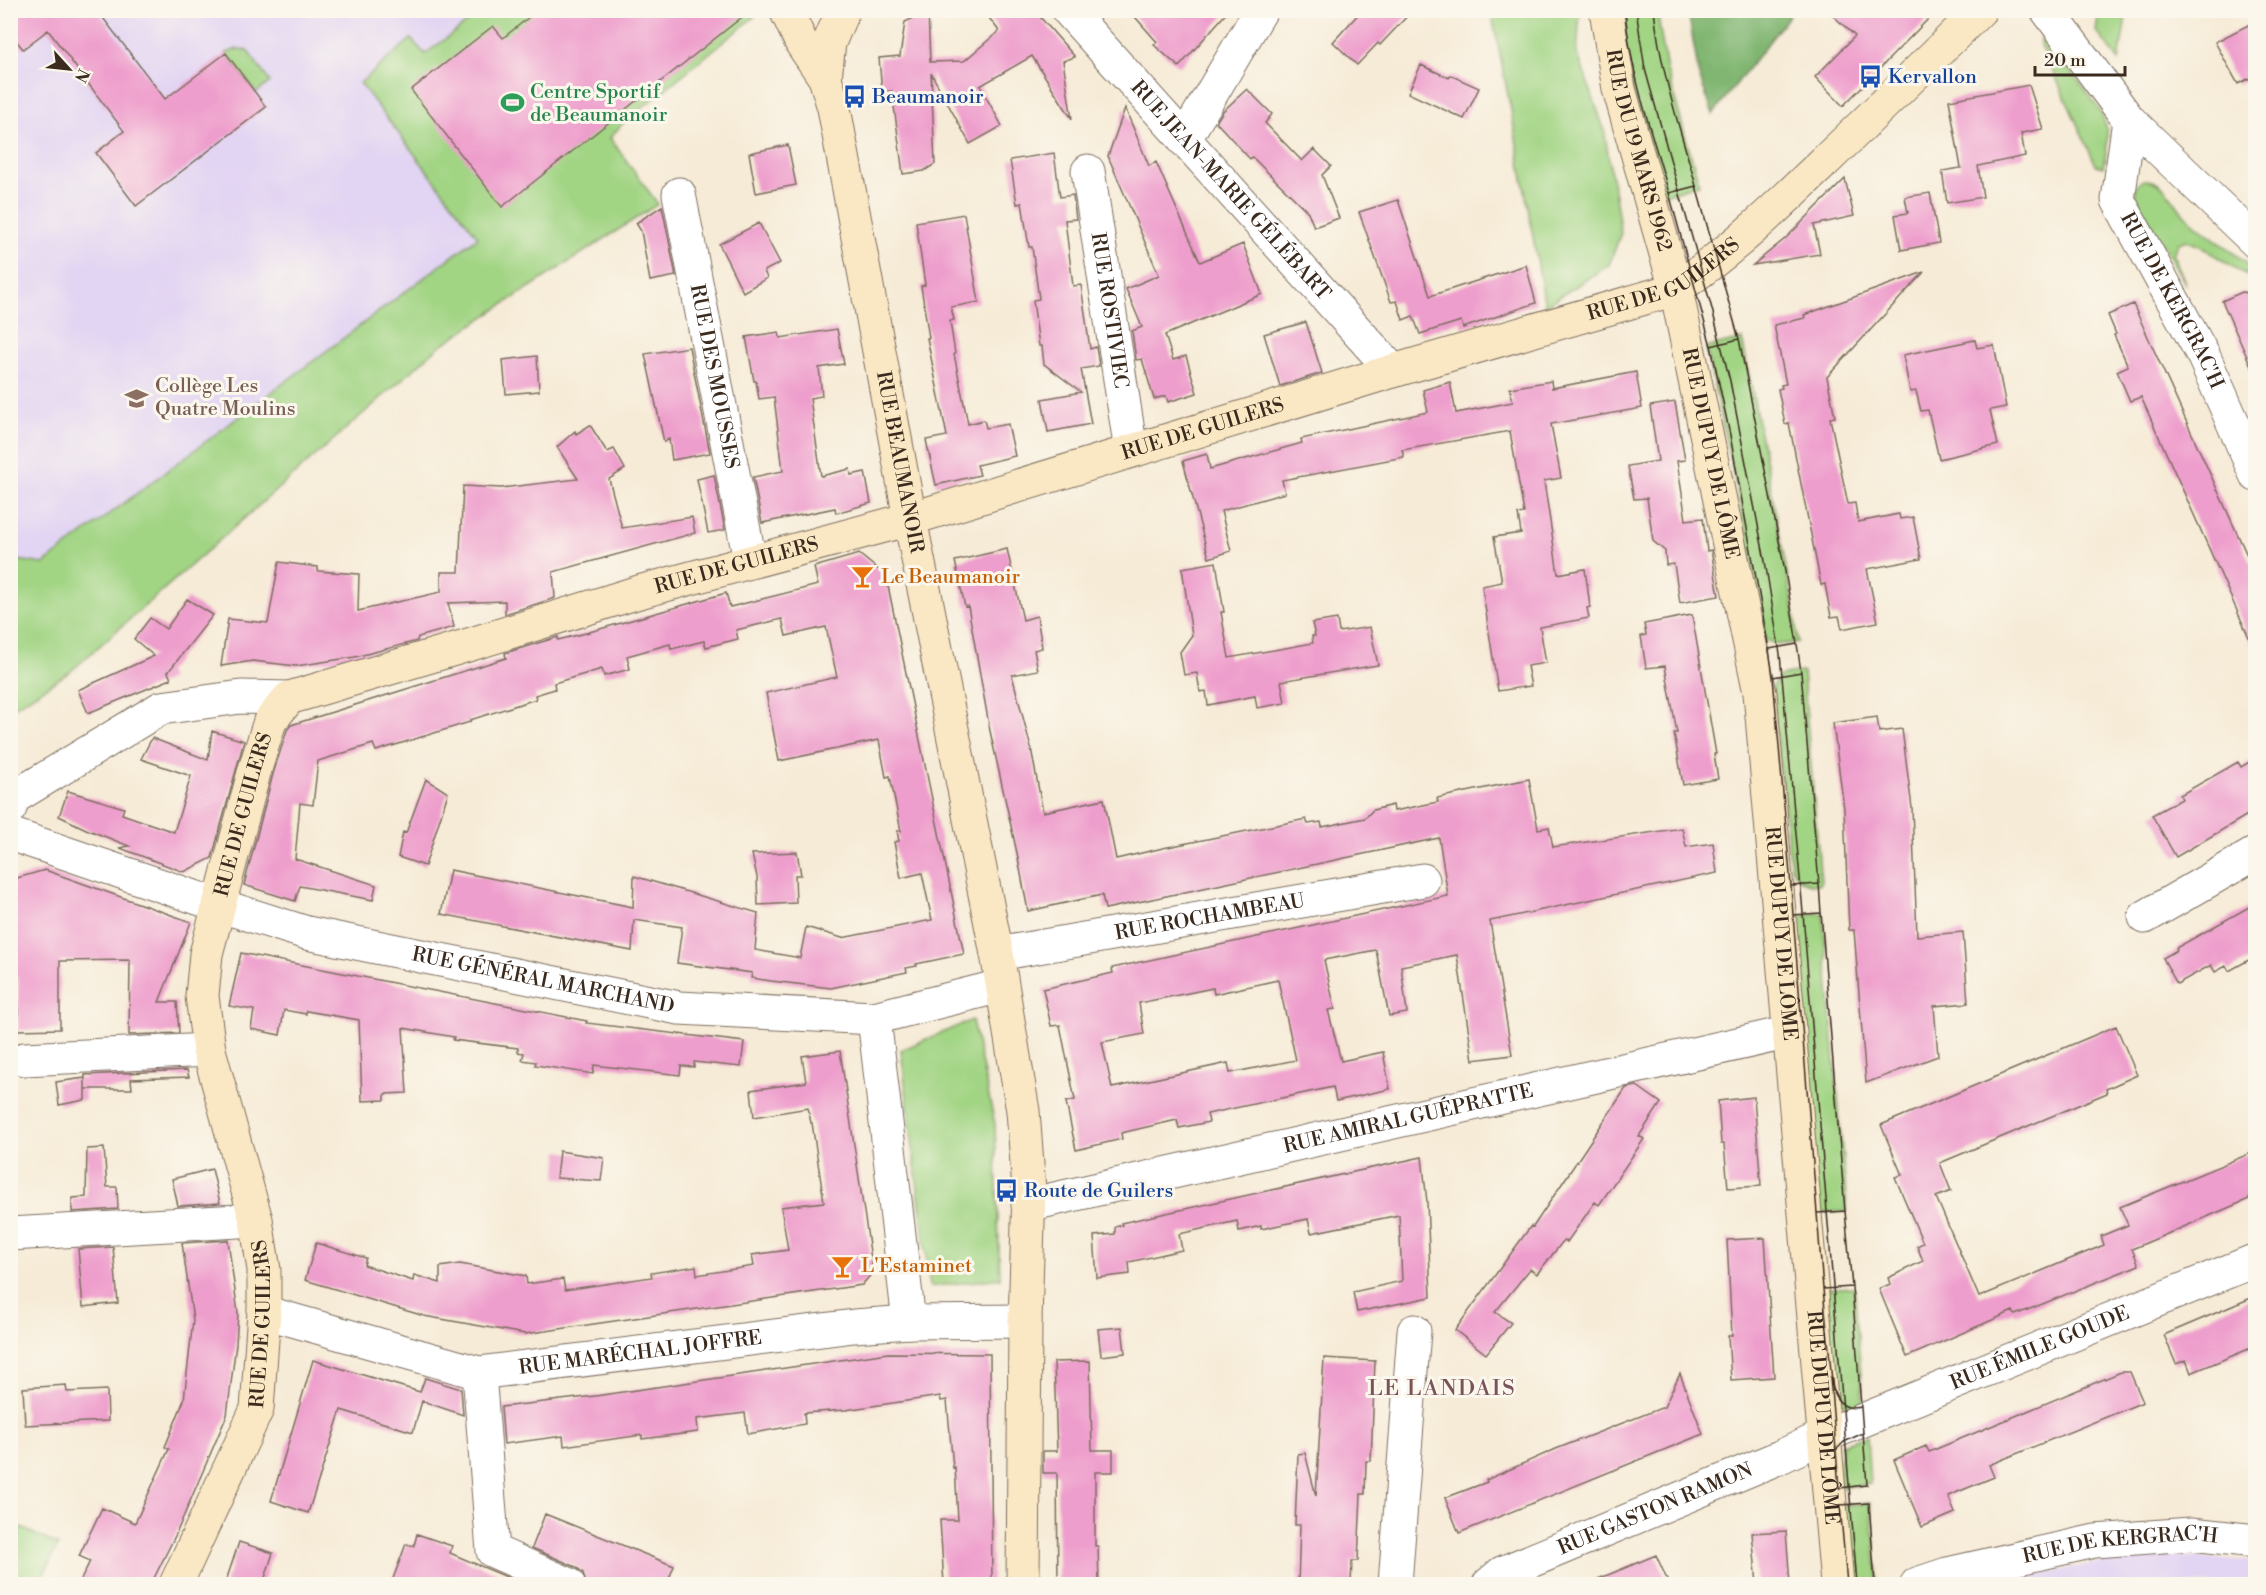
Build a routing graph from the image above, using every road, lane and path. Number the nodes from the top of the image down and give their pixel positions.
1 (786, 10) edge
2 (843, 10) edge
3 (1068, 10) edge
4 (1261, 10) edge
5 (1606, 10) edge
6 (1980, 10) edge
7 (2047, 10) edge
8 (825, 78) junction
9 (2129, 120) junction
10 (1184, 140) junction
11 (1088, 171) dead end
12 (679, 194) dead end
13 (2256, 242) edge
14 (1676, 289) junction
15 (1393, 371) junction
16 (1131, 451) junction
17 (2256, 475) edge
18 (910, 519) junction
19 (750, 561) junction
20 (289, 698) junction
21 (10, 808) edge
22 (10, 834) edge
23 (2256, 854) edge
24 (1423, 880) dead end
25 (218, 905) junction
26 (2145, 917) dead end
27 (997, 954) junction
28 (1001, 986) junction
29 (873, 1018) junction
30 (1790, 1032) junction
31 (209, 1050) junction
32 (24, 1059) dead end
33 (1028, 1205) junction
34 (256, 1220) junction
35 (10, 1234) edge
36 (2256, 1260) edge
37 (264, 1312) junction
38 (1025, 1321) junction
39 (909, 1322) junction
40 (1414, 1331) dead end
41 (479, 1373) junction
42 (1824, 1436) junction
43 (2256, 1541) edge
44 (176, 1584) edge
45 (568, 1584) edge
46 (1023, 1584) edge
47 (1395, 1584) edge
48 (1489, 1584) edge
49 (1837, 1584) edge
50 (1917, 1584) edge

1 - 8 main road, RUE BEAUMANOIR
2 - 8 main road, RUE BEAUMANOIR
3 - 10 street, RUE JEAN-MARIE GÉLÉBART
4 - 10 street
5 - 14 main road, RUE DU 19 MARS 1962
6 - 14 main road, RUE DE GUILERS
7 - 9 street
8 - 18 main road, RUE BEAUMANOIR
9 - 13 street
9 - 17 street, RUE DE KERGRAC'H
10 - 15 street, RUE JEAN-MARIE GÉLÉBART
11 - 16 street, RUE ROSTIVIEC
12 - 19 street, RUE DES MOUSSES
14 - 15 main road, RUE DE GUILERS
14 - 30 main road, RUE DUPUY DE LÔME
15 - 16 main road, RUE DE GUILERS
16 - 18 main road, RUE DE GUILERS
18 - 19 main road, RUE DE GUILERS
18 - 27 main road, RUE BEAUMANOIR
19 - 20 main road, RUE DE GUILERS
20 - 21 street
20 - 25 main road, RUE DE GUILERS
22 - 25 street, RUE GÉNÉRAL MARCHAND
23 - 26 street
24 - 27 street, RUE ROCHAMBEAU
25 - 29 street, RUE GÉNÉRAL MARCHAND
25 - 31 main road, RUE DE GUILERS
27 - 28 main road, RUE BEAUMANOIR
28 - 29 street, RUE GÉNÉRAL MARCHAND
28 - 33 main road, RUE BEAUMANOIR
29 - 39 street
30 - 33 street, RUE AMIRAL GUÉPRATTE
30 - 42 main road, RUE DUPUY DE LÔME
31 - 32 street
31 - 34 main road, RUE DE GUILERS
33 - 38 main road, RUE BEAUMANOIR
34 - 35 street
34 - 37 main road, RUE DE GUILERS
36 - 42 street, RUE ÉMILE GOUDE
37 - 41 street, RUE MARÉCHAL JOFFRE
37 - 44 main road, RUE DE GUILERS
38 - 39 street, RUE MARÉCHAL JOFFRE
38 - 46 main road, RUE BEAUMANOIR
39 - 41 street, RUE MARÉCHAL JOFFRE
40 - 47 street
41 - 45 street
42 - 48 street, RUE GASTON RAMON
42 - 49 main road, RUE DUPUY DE LÔME
43 - 50 street, RUE DE KERGRAC'H

